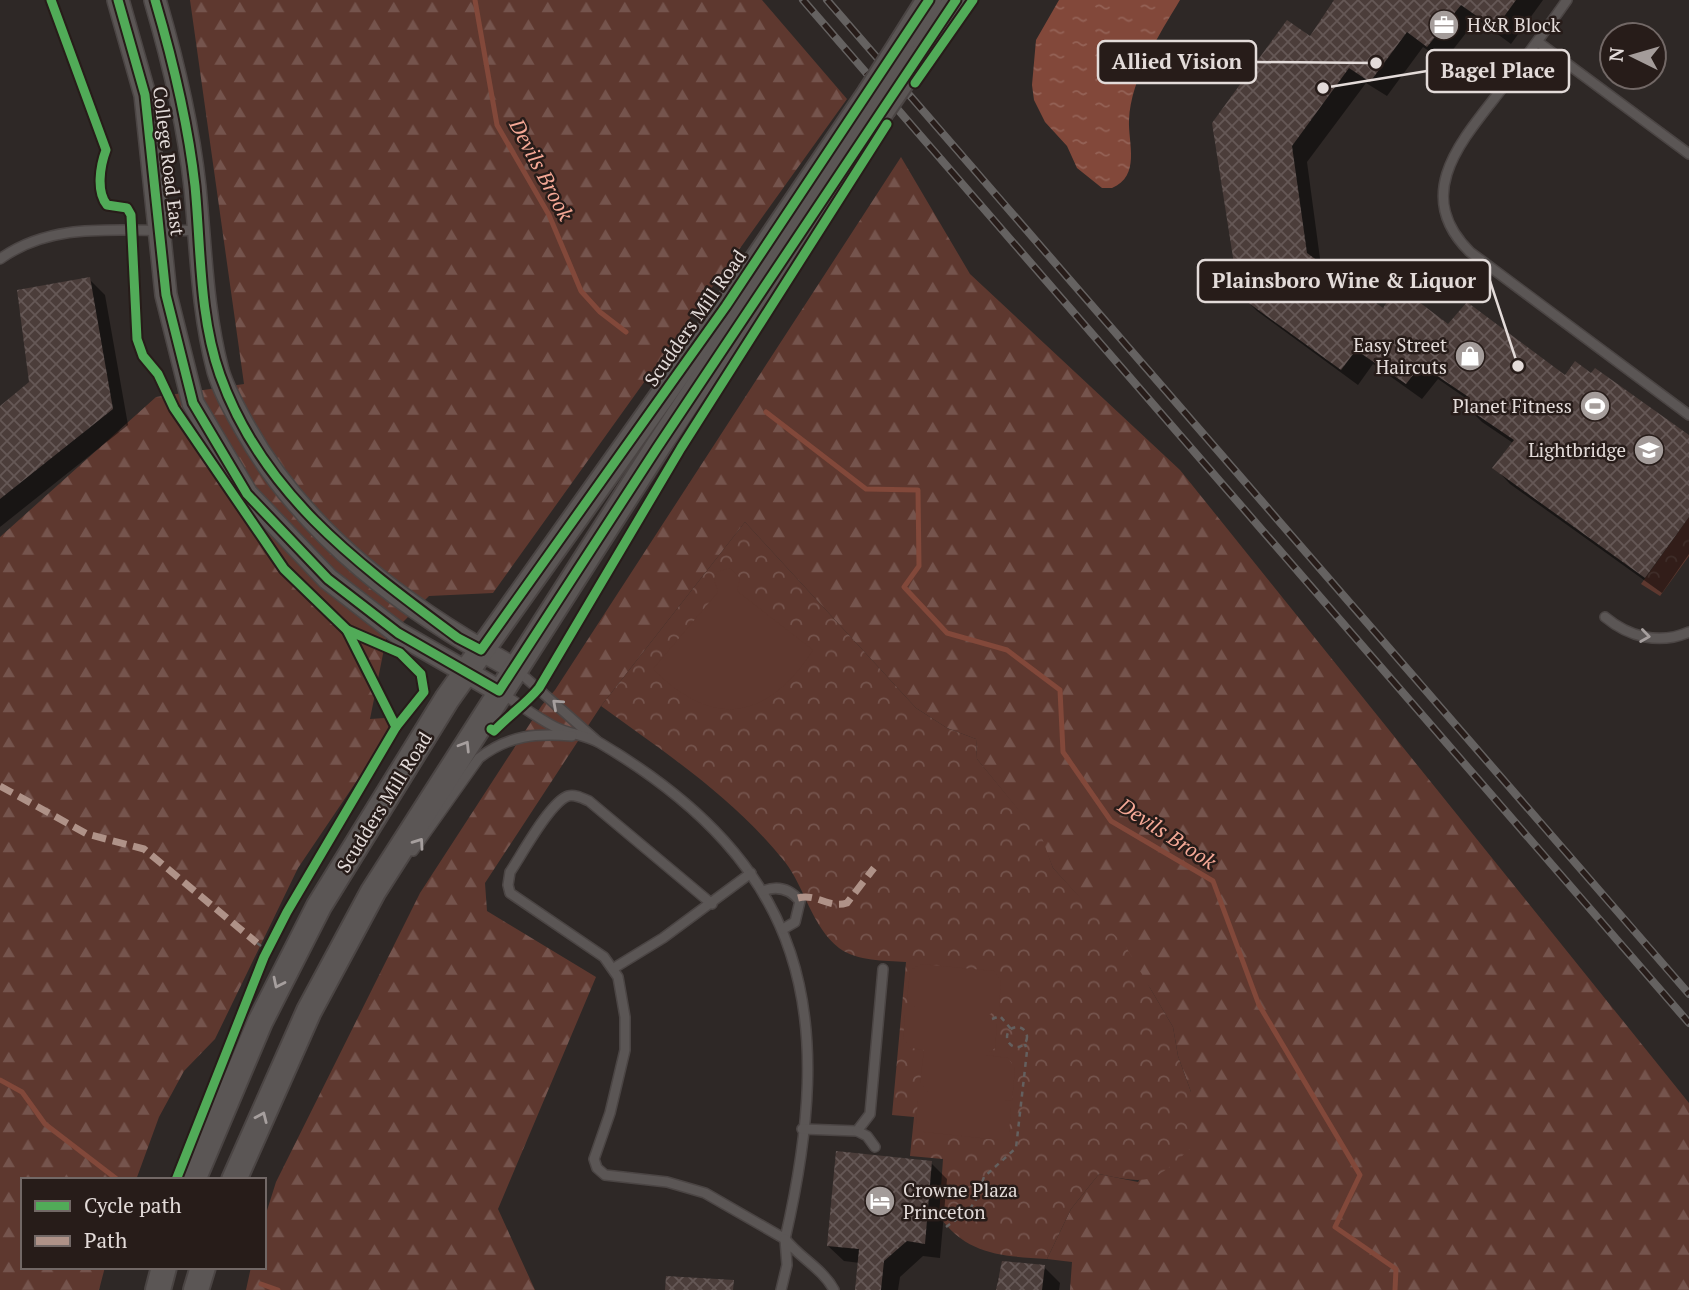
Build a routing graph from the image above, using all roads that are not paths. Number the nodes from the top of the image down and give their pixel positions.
1 (118, 0) edge
2 (155, 0) edge
3 (929, 0) edge
4 (956, 0) edge
5 (1567, 0) edge
6 (1538, 42) junction
7 (910, 50) junction
8 (876, 101) junction
9 (1689, 154) edge
10 (198, 230) junction
11 (162, 232) junction
12 (0, 260) edge
13 (1689, 415) edge
14 (1605, 617) dead end
15 (1689, 632) edge
16 (481, 650) junction
17 (515, 669) junction
18 (465, 674) junction
19 (499, 691) junction
20 (598, 742) junction
21 (751, 873) junction
22 (763, 891) junction
23 (373, 892) junction
24 (712, 904) junction
25 (783, 929) junction
26 (614, 968) junction
27 (883, 969) dead end
28 (802, 1129) junction
29 (857, 1130) junction
30 (875, 1147) dead end
31 (194, 1178) edge
32 (235, 1178) edge
33 (785, 1239) junction
34 (163, 1269) edge
35 (202, 1269) edge
36 (158, 1290) edge
37 (196, 1290) edge
38 (781, 1290) edge
39 (834, 1290) edge

1 - 11 street, College Road East
2 - 10 street, College Road East
3 - 7 main road, Scudders Mill Road
4 - 7 main road, Scudders Mill Road
5 - 6 lane
6 - 9 lane
6 - 13 lane
7 - 8 main road, Scudders Mill Road, bridge
8 - 16 main road, Scudders Mill Road
8 - 17 main road, Scudders Mill Road
10 - 11 lane
10 - 16 street, College Road East
11 - 12 lane
11 - 18 street, College Road East
14 -> 15 lane
16 - 17 street, College Road East
16 - 18 main road, Scudders Mill Road
17 - 19 main road, Scudders Mill Road
20 -> 17 lane
18 - 19 street, College Road East
18 -> 31 main road, Scudders Mill Road
19 - 20 lane
23 -> 19 main road, Scudders Mill Road
20 - 21 lane
23 -> 20 lane
21 - 22 lane
21 - 24 lane
22 - 25 lane
22 - 25 lane
32 -> 23 main road, Scudders Mill Road
24 - 26 lane
24 - 26 lane
25 - 28 lane
26 - 33 lane
27 - 29 lane
28 - 29 lane
28 - 33 lane
29 - 30 lane
33 - 38 lane
33 - 39 lane
34 - 36 main road
35 - 37 main road

